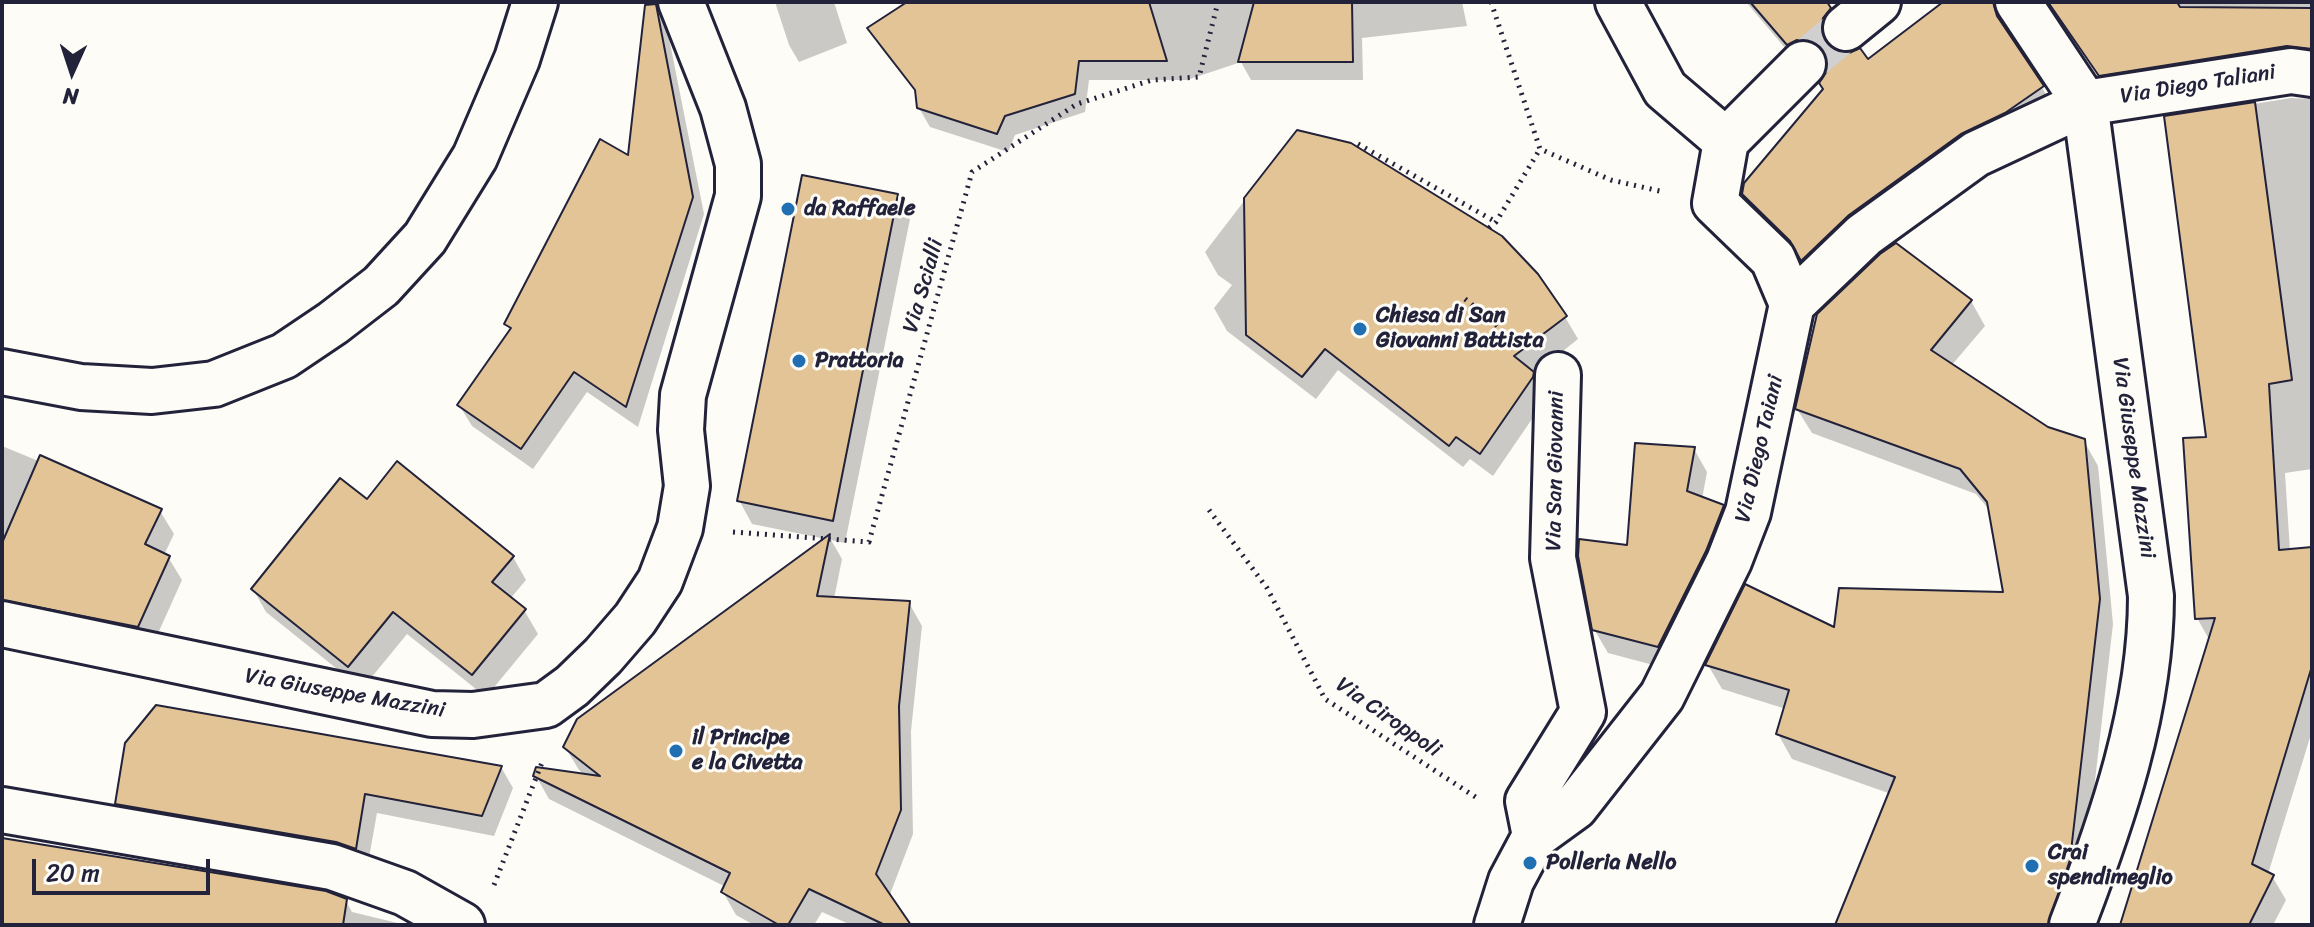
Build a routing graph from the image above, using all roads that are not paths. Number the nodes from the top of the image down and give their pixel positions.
1 (535, 2) edge
2 (681, 2) edge
3 (1618, 2) edge
4 (2018, 2) edge
5 (1803, 64) tunnel mouth
6 (2312, 74) edge
7 (2085, 103) junction
8 (1726, 141) junction
9 (1792, 304) junction
10 (2, 372) edge
11 (1558, 375) road end
12 (2, 624) edge
13 (2, 810) edge
14 (1535, 836) junction
15 (462, 925) edge
16 (1497, 925) edge
17 (2072, 925) edge

1 - 10 street
2 - 12 street, Via Giuseppe Mazzini
3 - 8 street
4 - 7 street, Via Giuseppe Mazzini
5 - 8 street
6 - 7 street, Via Diego Taliani
7 - 9 street
7 - 17 street, Via Giuseppe Mazzini
8 - 9 street
9 - 14 street, Via Diego Taiani
11 - 14 street, Via San Giovanni
13 - 15 street
14 - 16 street, Via Diego Taiani

